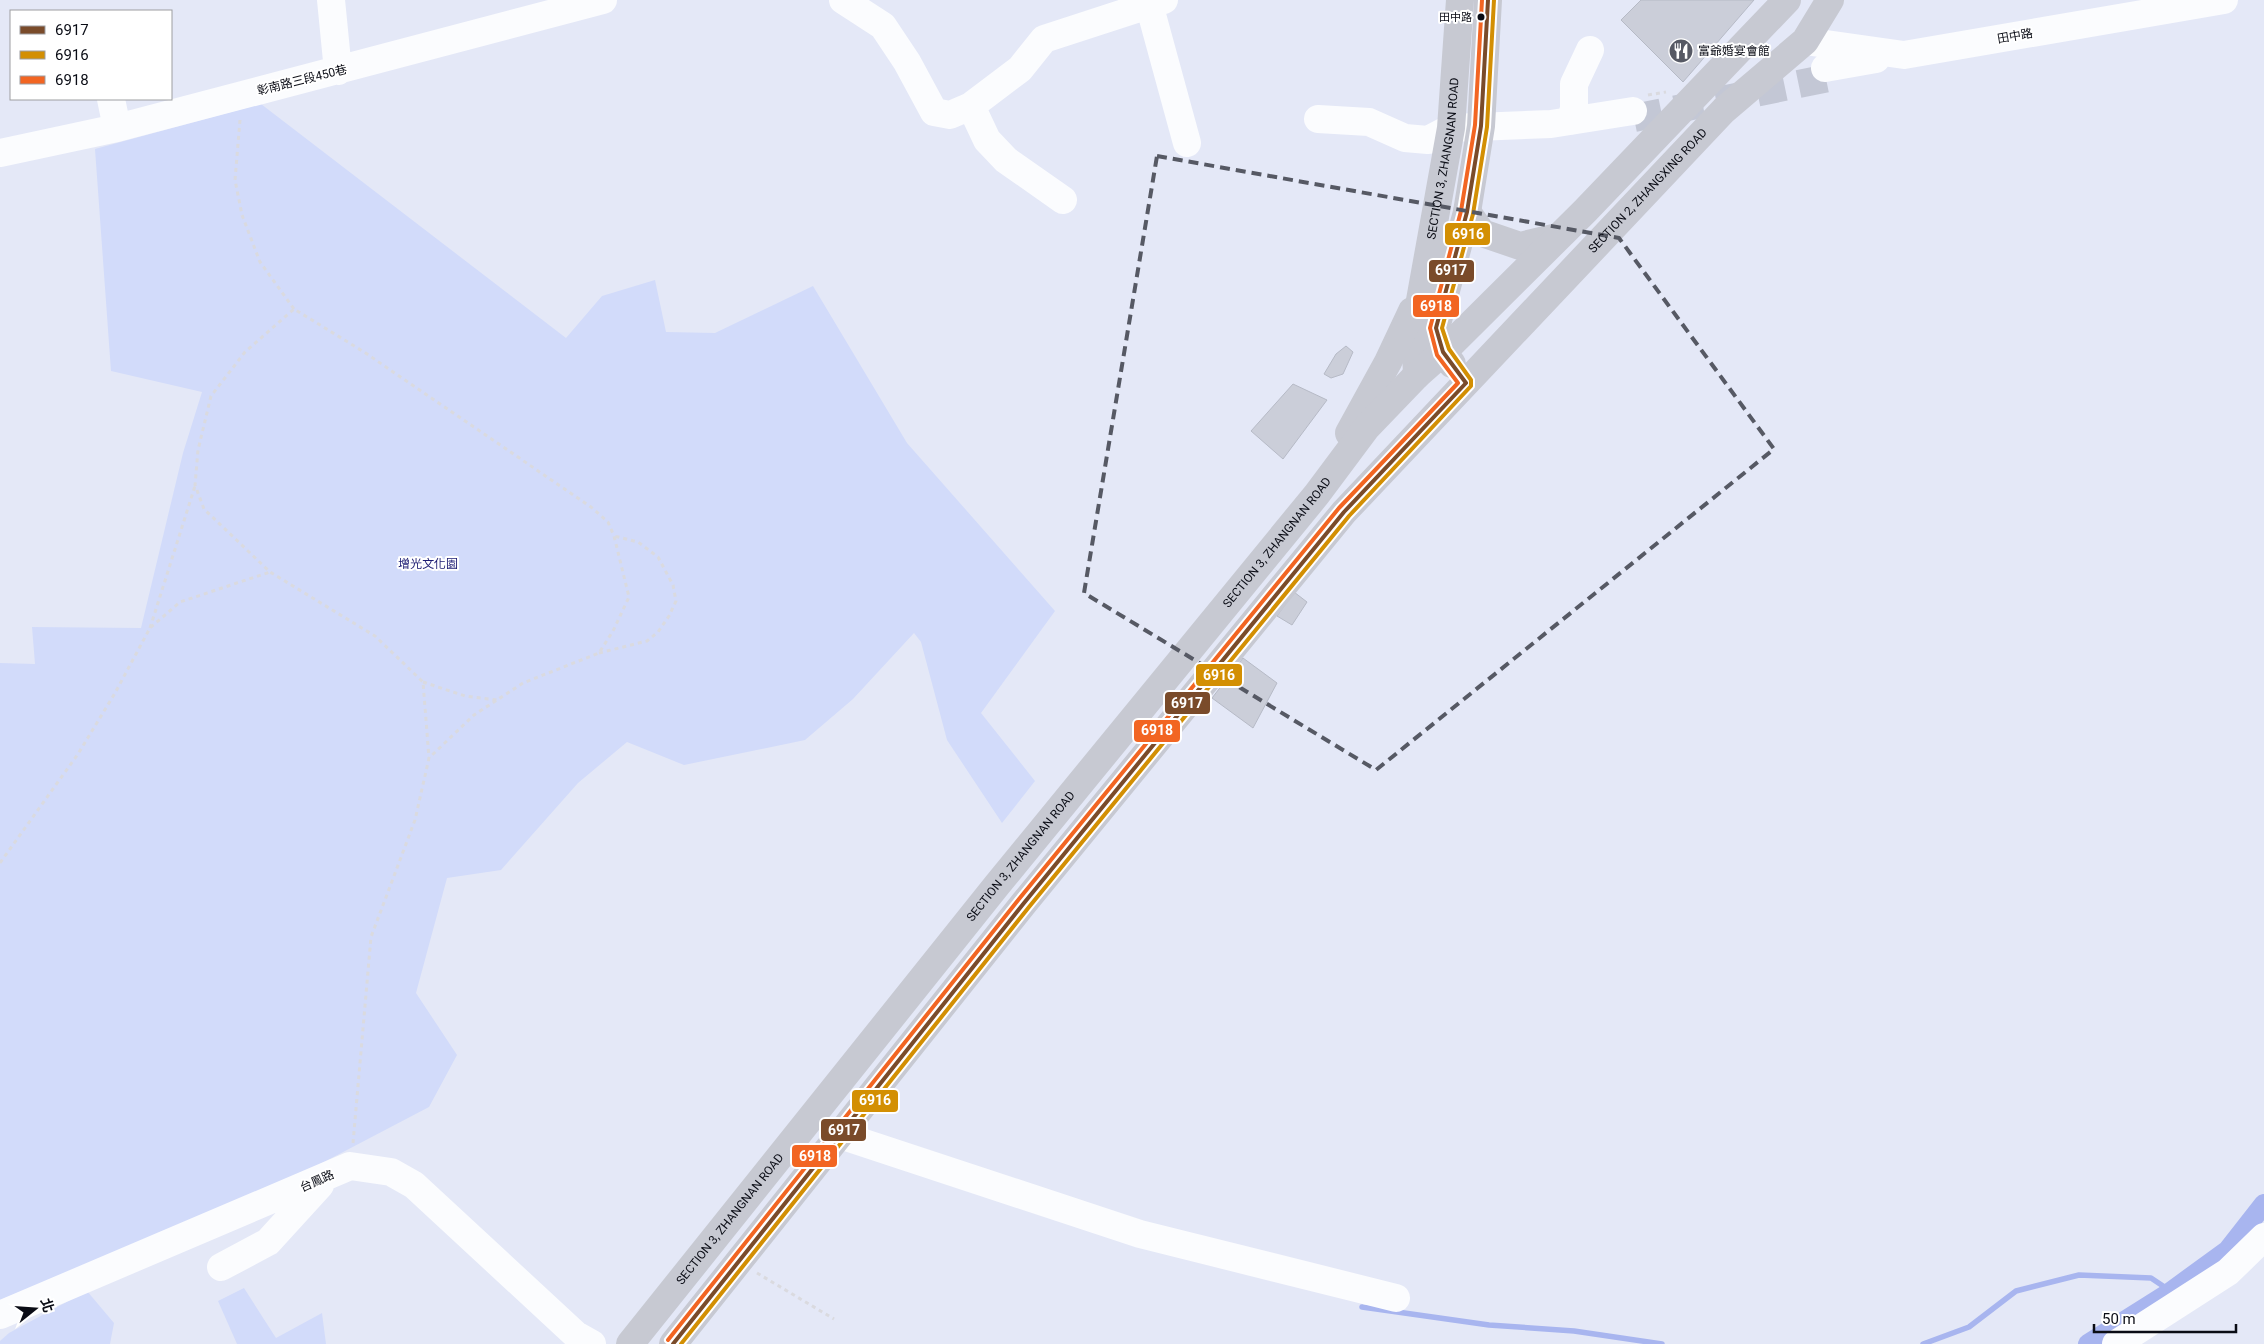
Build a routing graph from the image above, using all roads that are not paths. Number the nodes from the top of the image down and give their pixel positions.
1 (331, 0) edge
2 (603, 0) edge
3 (843, 0) edge
4 (1460, 0) edge
5 (1488, 0) edge
6 (1787, 0) edge
7 (1830, 0) edge
8 (2224, 0) edge
9 (1157, 2) edge
10 (567, 5) edge
11 (1805, 40) junction
12 (1590, 50) dead end
13 (1904, 55) junction
14 (338, 71) junction
15 (1826, 73) tunnel mouth
16 (111, 100) edge
17 (972, 106) junction
18 (1633, 114) tunnel mouth
19 (1318, 119) dead end
20 (1570, 121) junction
21 (1481, 126) junction
22 (117, 128) junction
23 (1451, 128) junction
24 (1187, 143) dead end
25 (0, 153) edge
26 (1063, 200) dead end
27 (1467, 212) junction
28 (1557, 237) junction
29 (1422, 289) junction
30 (1443, 352) junction
31 (1417, 375) junction
32 (1466, 383) junction
33 (1317, 494) junction
34 (840, 1135) junction
35 (340, 1171) junction
36 (2264, 1237) edge
37 (220, 1267) dead end
38 (1396, 1298) dead end
39 (0, 1315) edge
40 (592, 1344) edge
41 (630, 1344) edge
42 (673, 1344) edge
43 (2116, 1344) edge

1 - 14 street
2 - 10 street, 彰南路三段450巷
3 - 17 street
4 - 23 main road, SECTION 3, ZHANGNAN ROAD
5 - 21 main road
6 - 28 main road
7 - 11 main road, SECTION 2, ZHANGXING ROAD
8 - 13 street, 田中路
9 - 17 street
9 - 24 street
10 - 14 street, 彰南路三段450巷
11 - 13 street, 田中路
11 - 32 main road, SECTION 2, ZHANGXING ROAD
12 - 20 street
13 - 15 street
14 - 22 street, 彰南路三段450巷
16 - 22 street
17 - 26 street
18 - 20 street
19 - 23 street
20 - 21 street
21 - 23 street
21 - 27 main road
22 - 25 street, 彰南路三段450巷
23 - 29 main road, SECTION 3, ZHANGNAN ROAD
27 - 28 main road
27 - 30 main road
28 - 30 main road
29 - 31 main road, SECTION 3, ZHANGNAN ROAD
29 - 33 main road
30 - 31 main road
30 - 32 main road
31 - 32 main road
31 - 33 main road, SECTION 3, ZHANGNAN ROAD
32 - 34 main road
33 - 41 main road, SECTION 3, ZHANGNAN ROAD
34 - 38 street
34 - 42 main road
35 - 37 street
35 - 39 street, 台鳳路
35 - 40 street, 台鳳路
36 - 43 street

